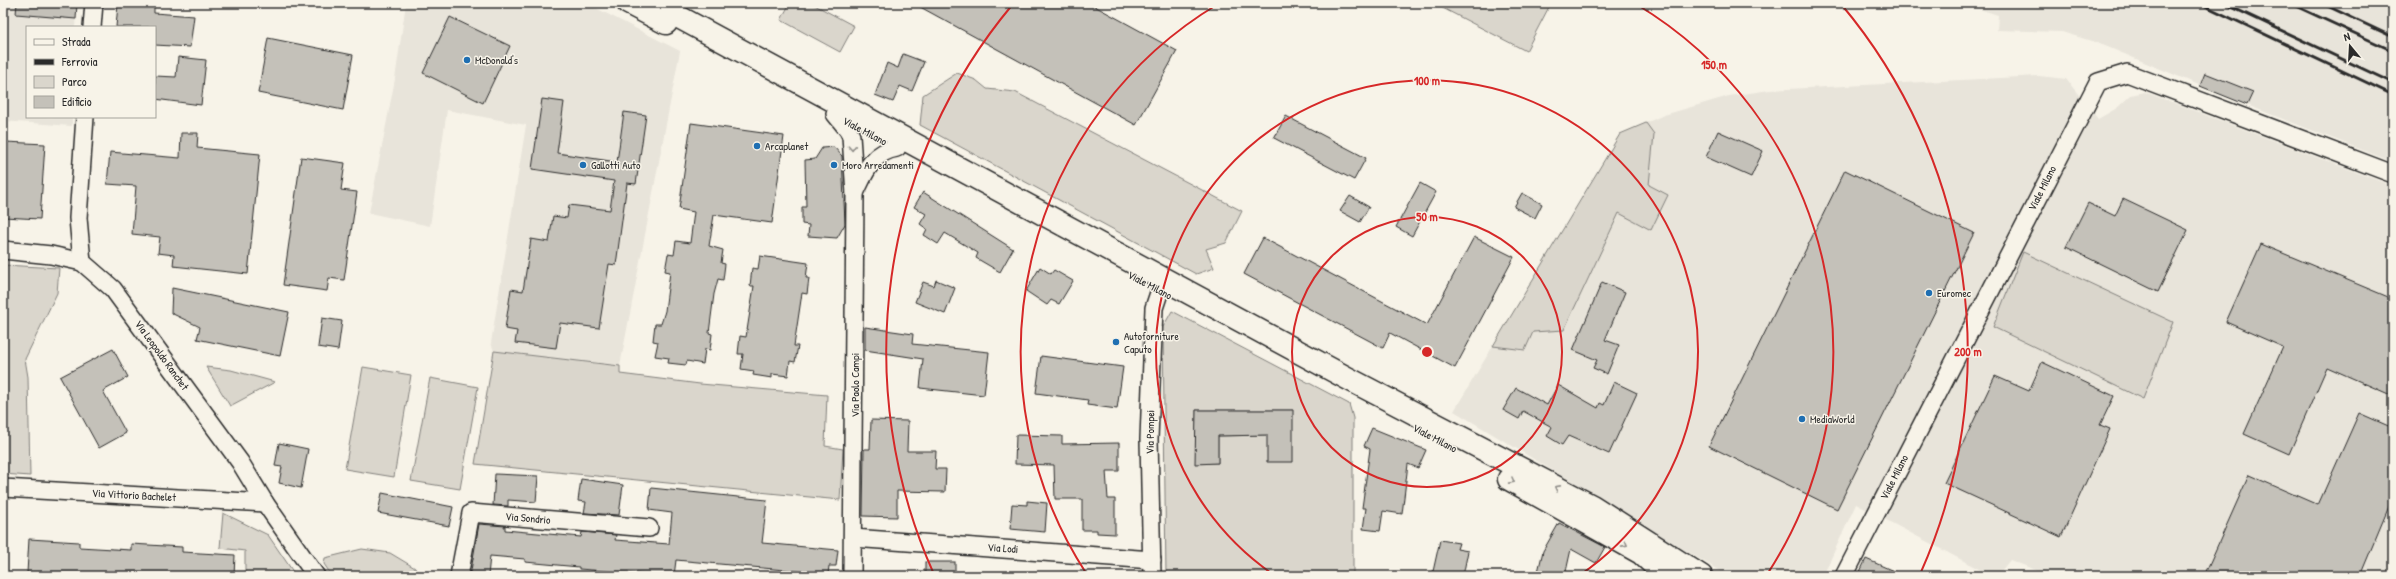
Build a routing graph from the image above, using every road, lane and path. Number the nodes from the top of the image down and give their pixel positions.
1 (94, 3) edge
2 (628, 3) edge
3 (653, 3) edge
4 (92, 26) edge
5 (835, 114) junction
6 (85, 118) edge
7 (897, 148) junction
8 (2393, 174) edge
9 (855, 194) junction
10 (3, 250) edge
11 (82, 262) junction
12 (1160, 290) junction
13 (3, 488) edge
14 (265, 503) junction
15 (649, 528) dead end
16 (853, 538) junction
17 (1152, 568) edge
18 (316, 576) edge
19 (460, 576) edge
20 (852, 576) edge
21 (1666, 576) edge
22 (1701, 576) edge
23 (1844, 576) edge

1 - 4 street
2 - 5 main road, Viale Milano
22 -> 3 main road, Viale Milano
5 - 7 main road, Viale Milano
5 -> 9 street, Via Paolo Campi
6 - 11 street
7 - 9 street, Via Paolo Campi
7 - 12 main road, Viale Milano
8 - 23 street, Viale Milano
9 - 16 street, Via Paolo Campi
10 - 11 street
11 - 14 street, Via Leopoldo Ranchet
12 - 17 street, Via Pompei
12 -> 21 main road, Viale Milano
13 - 14 street, Via Vittorio Bachelet
14 - 18 street, Via Leopoldo Ranchet
15 - 19 street, Via Sondrio
16 - 17 street, Via Lodi
16 - 20 street, Via Paolo Campi

